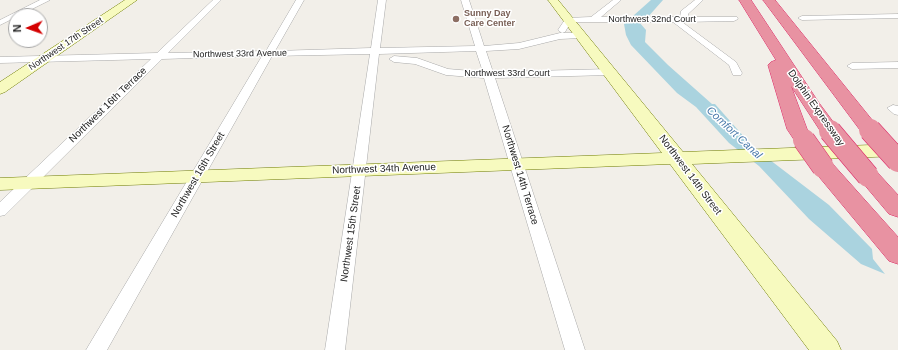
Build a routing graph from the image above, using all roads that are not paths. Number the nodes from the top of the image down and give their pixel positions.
1 (46, 0) edge
2 (132, 0) edge
3 (217, 0) edge
4 (300, 0) edge
5 (382, 0) edge
6 (465, 0) edge
7 (552, 0) edge
8 (617, 0) edge
9 (698, 0) edge
10 (745, 0) edge
11 (769, 0) edge
12 (898, 16) edge
13 (802, 18) dead end
14 (734, 19) dead end
15 (569, 20) junction
16 (593, 20) junction
17 (676, 20) junction
18 (687, 20) junction
19 (0, 23) edge
20 (764, 30) junction
21 (580, 35) junction
22 (550, 38) junction
23 (480, 48) junction
24 (418, 50) junction
25 (269, 54) junction
26 (158, 56) junction
27 (375, 57) junction
28 (44, 59) junction
29 (0, 60) edge
30 (417, 61) junction
31 (898, 65) edge
32 (852, 66) dead end
33 (610, 72) junction
34 (737, 73) dead end
35 (489, 76) junction
36 (0, 89) edge
37 (898, 150) edge
38 (676, 158) junction
39 (898, 161) edge
40 (518, 165) junction
41 (359, 170) junction
42 (197, 176) junction
43 (28, 183) junction
44 (0, 184) edge
45 (898, 209) edge
46 (0, 211) edge
47 (898, 254) edge
48 (96, 350) edge
49 (335, 350) edge
50 (575, 350) edge
51 (826, 350) edge

1 - 19 street
2 - 28 street, Northwest 17th Street
3 - 26 street, Northwest 16th Terrace
4 - 25 street, Northwest 16th Street
5 - 27 street, Northwest 15th Street
6 - 23 street, Northwest 14th Terrace
7 - 15 street, Northwest 14th Street
8 - 16 street
9 - 18 street
10 - 20 highway, Dolphin Expressway
11 - 39 highway, bridge
12 - 13 street
14 - 18 street, Northwest 32nd Court
15 - 16 street, Northwest 32nd Court
15 - 21 street, Northwest 14th Street
15 - 22 street
16 - 17 street, Northwest 32nd Court
17 - 18 street, Northwest 32nd Court
17 - 34 street
20 - 45 highway, Dolphin Expressway, bridge
20 - 47 highway, bridge
21 - 22 street, Northwest 33rd Avenue
21 - 33 street, Northwest 14th Street
22 - 23 street, Northwest 33rd Avenue
23 - 24 street, Northwest 33rd Avenue
23 - 35 street, Northwest 14th Terrace
24 - 27 street, Northwest 33rd Avenue
24 - 30 street
25 - 26 street, Northwest 33rd Avenue
25 - 27 street, Northwest 33rd Avenue
25 - 42 street, Northwest 16th Street
26 - 28 street, Northwest 33rd Avenue
26 - 43 street, Northwest 16th Terrace
27 - 30 street, Northwest 33rd Court
27 - 41 street, Northwest 15th Street
28 - 29 street, Northwest 33rd Avenue
28 - 36 street, Northwest 17th Street
30 - 35 street, Northwest 33rd Court
31 - 32 street
33 - 35 street, Northwest 33rd Court
33 - 38 street, Northwest 14th Street
35 - 40 street, Northwest 14th Terrace
37 - 38 street, Northwest 34th Avenue
38 - 40 street, Northwest 34th Avenue
38 - 51 street, Northwest 14th Street
40 - 41 street, Northwest 34th Avenue
40 - 50 street, Northwest 14th Terrace
41 - 42 street, Northwest 34th Avenue
41 - 49 street, Northwest 15th Street
42 - 43 street, Northwest 34th Avenue
42 - 48 street, Northwest 16th Street
43 - 44 street, Northwest 34th Avenue
43 - 46 street, Northwest 16th Terrace

